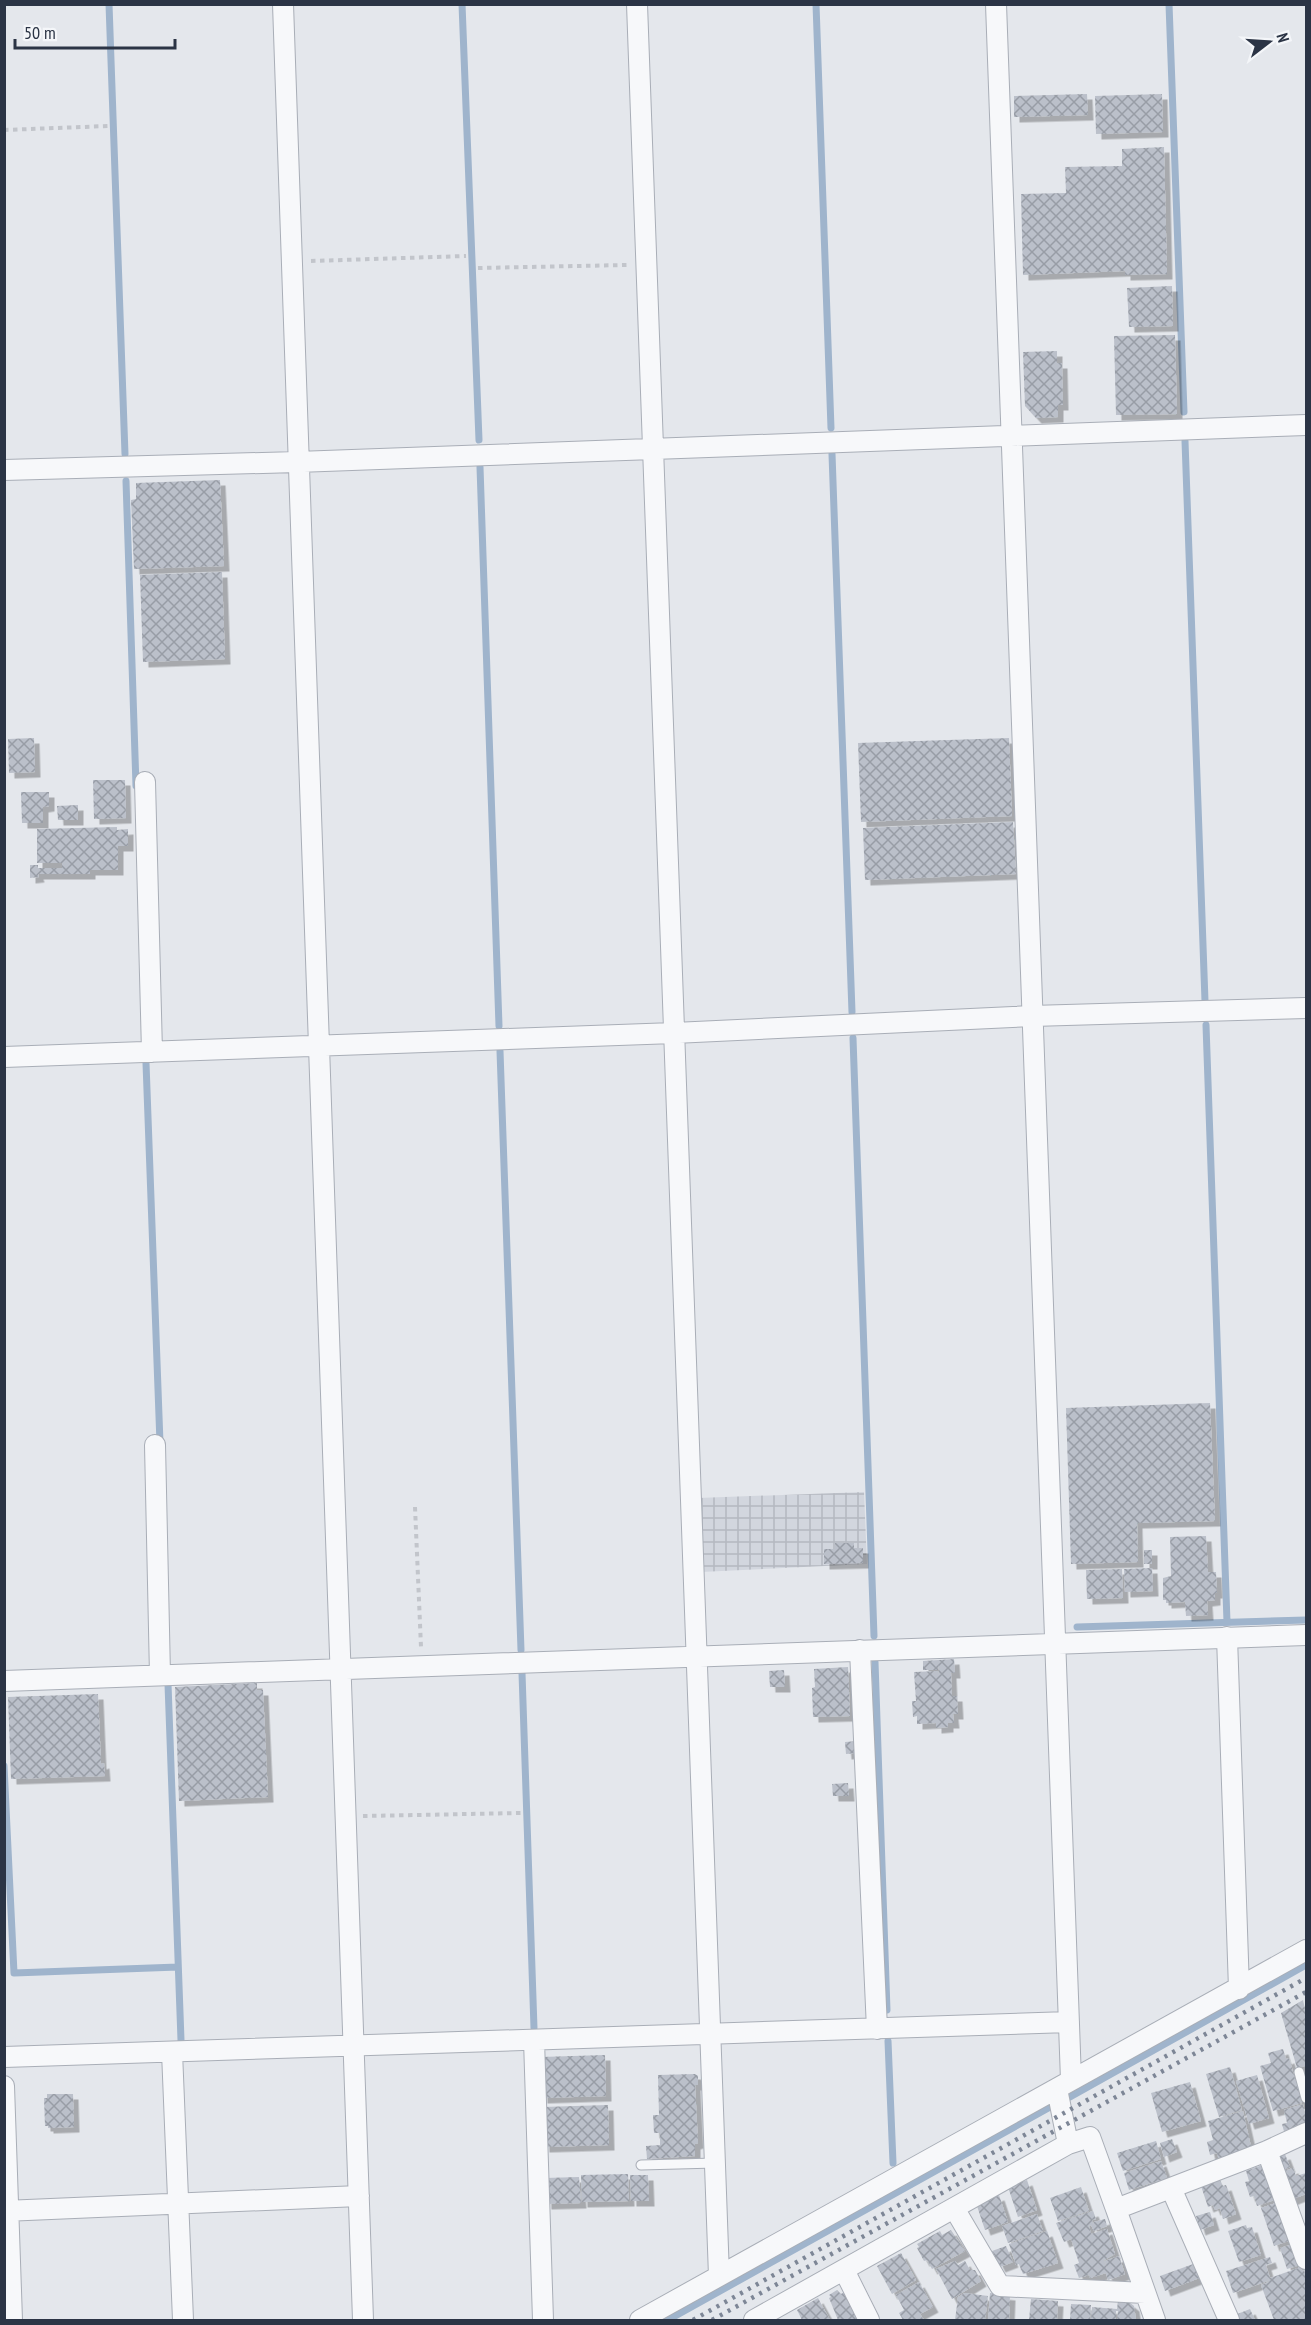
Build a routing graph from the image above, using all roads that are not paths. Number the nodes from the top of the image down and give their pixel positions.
1 (283, 4) edge
2 (636, 4) edge
3 (996, 4) edge
4 (1306, 424) edge
5 (1011, 434) junction
6 (652, 448) junction
7 (297, 462) junction
8 (4, 470) edge
9 (145, 782) dead end
10 (1306, 1008) edge
11 (1032, 1016) junction
12 (674, 1033) junction
13 (320, 1046) junction
14 (152, 1052) junction
15 (4, 1057) edge
16 (155, 1445) dead end
17 (1306, 1635) edge
18 (1227, 1637) junction
19 (1055, 1643) junction
20 (860, 1650) junction
21 (696, 1656) junction
22 (341, 1668) junction
23 (160, 1675) junction
24 (4, 1681) edge
25 (1306, 1950) edge
26 (1239, 1989) junction
27 (1069, 2022) junction
28 (877, 2029) junction
29 (711, 2034) junction
30 (534, 2040) junction
31 (354, 2046) junction
32 (172, 2052) junction
33 (4, 2057) edge
34 (1299, 2072) dead end
35 (1064, 2085) junction
36 (4, 2086) edge
37 (1306, 2098) edge
38 (1306, 2133) edge
39 (1068, 2144) junction
40 (1267, 2151) junction
41 (715, 2163) junction
42 (641, 2165) dead end
43 (1171, 2188) junction
44 (359, 2196) junction
45 (178, 2203) junction
46 (954, 2208) junction
47 (1116, 2209) junction
48 (6, 2210) edge
49 (1306, 2259) edge
50 (844, 2270) junction
51 (719, 2276) junction
52 (1146, 2293) junction
53 (12, 2320) edge
54 (183, 2320) edge
55 (363, 2320) edge
56 (543, 2320) edge
57 (640, 2320) edge
58 (754, 2320) edge
59 (869, 2320) edge
60 (1155, 2320) edge
61 (1229, 2320) edge

1 - 7 street
2 - 6 street
3 - 5 street
4 - 5 street
5 - 6 street
5 - 11 street
6 - 7 street
6 - 12 street
7 - 8 street
7 - 13 street
9 - 14 street
10 - 11 street
11 - 12 street
11 - 19 street
12 - 13 street
12 - 21 street
13 - 14 street
13 - 22 street
14 - 15 street
16 - 23 street
17 - 18 street
18 - 19 street
18 - 26 street
19 - 20 street
19 - 27 street
20 - 21 street
20 - 28 street
21 - 22 street
21 - 29 street
22 - 23 street
22 - 31 street
23 - 24 street
25 - 26 street
26 - 35 street
27 - 28 street
27 - 35 street
28 - 29 street
29 - 30 street
29 - 41 street
30 - 31 street
30 - 56 street
31 - 32 street
31 - 44 street
32 - 33 street
32 - 45 street
34 - 37 lane
35 - 39 street
35 - 51 street
36 - 48 street
38 - 40 street
39 - 46 street
39 - 47 street
40 - 43 street
40 - 49 street
41 - 42 lane
41 - 51 street
43 - 47 street
43 - 61 street
44 - 45 street
44 - 55 street
45 - 48 street
45 - 54 street
46 - 50 street
46 - 52 street
47 - 52 street
48 - 53 street
50 - 58 street
50 - 59 street
51 - 57 street
52 - 60 street

